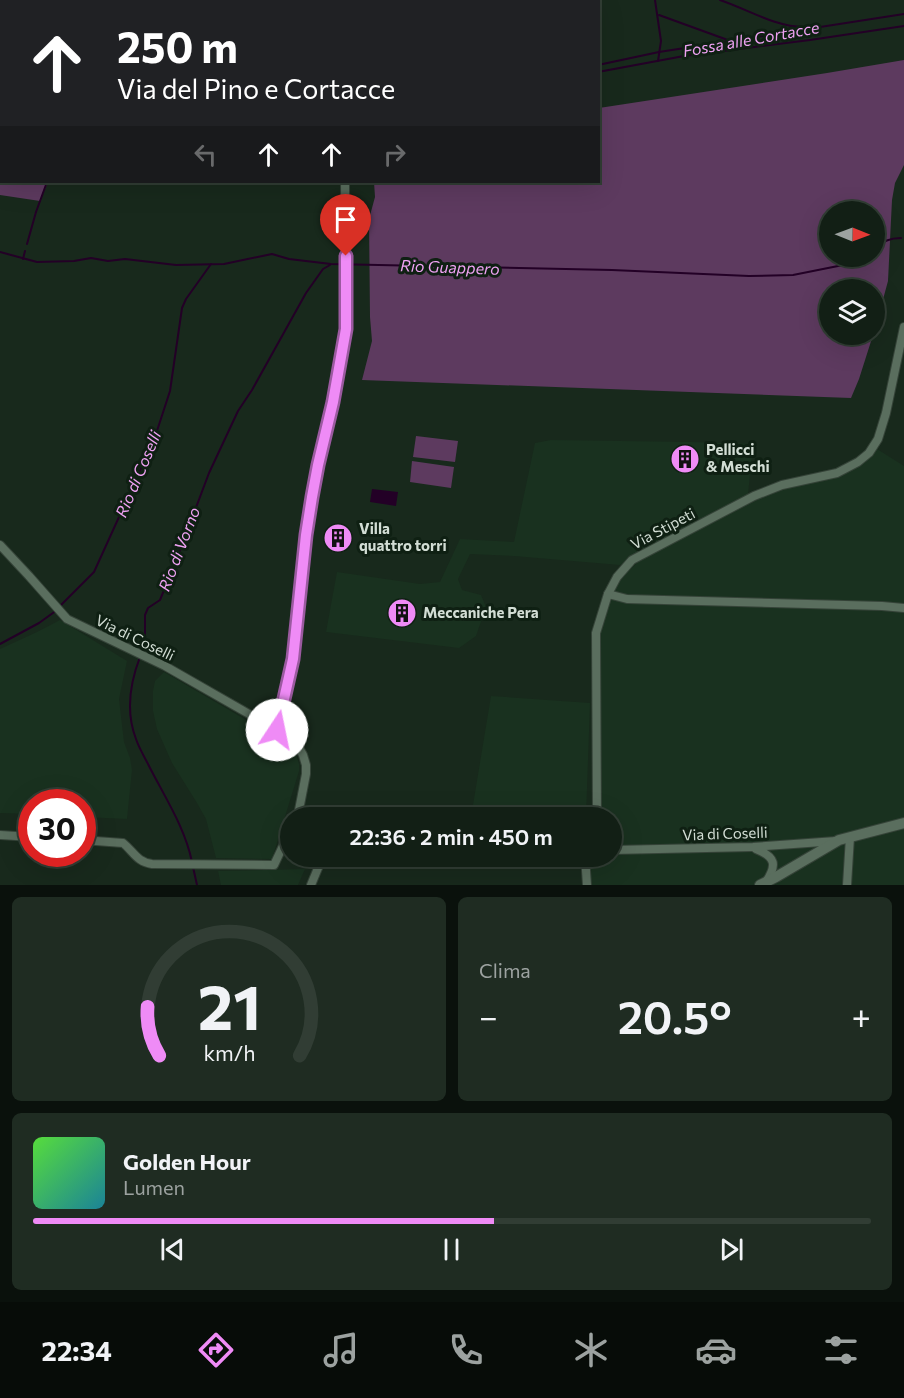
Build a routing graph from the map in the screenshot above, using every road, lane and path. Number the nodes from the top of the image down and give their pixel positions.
1 (345, 183) edge
2 (904, 327) edge
3 (0, 545) edge
4 (608, 594) junction
5 (904, 608) edge
6 (277, 730) junction
7 (300, 807) edge
8 (597, 807) edge
9 (904, 823) edge
10 (0, 835) edge
11 (18, 836) edge
12 (845, 839) junction
13 (96, 841) edge
14 (753, 847) junction
15 (622, 850) edge
16 (280, 852) edge
17 (318, 867) edge
18 (586, 867) edge
19 (763, 884) edge
20 (311, 885) edge
21 (587, 885) edge
22 (848, 885) edge

1 - 6 street
2 - 4 street, Via Stipeti
3 - 6 street, Via di Coselli
4 - 5 street
4 - 8 street, Via Stipeti
6 - 7 street, Via di Coselli
9 - 12 street
10 - 11 street
12 - 14 street, Via di Coselli
12 - 19 street
12 - 22 street
13 - 16 street
14 - 15 street, Via di Coselli
14 - 19 street
17 - 20 street
18 - 21 street

